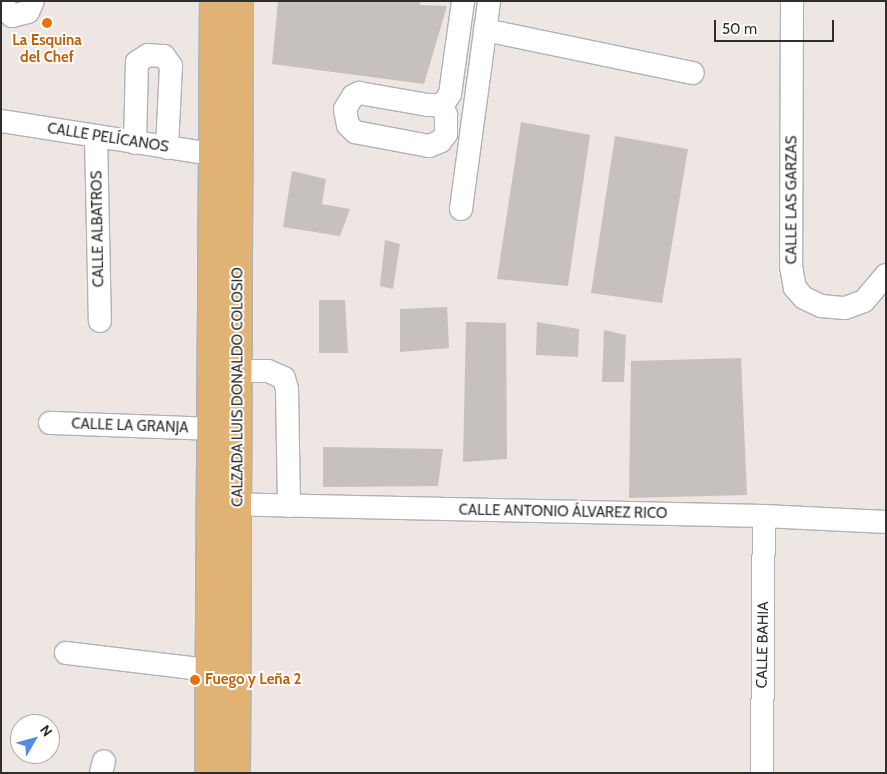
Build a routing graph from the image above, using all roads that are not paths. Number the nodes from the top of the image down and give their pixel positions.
1 (34, 1) edge
2 (214, 1) edge
3 (239, 1) edge
4 (462, 1) edge
5 (489, 1) edge
6 (792, 1) edge
7 (1, 3) edge
8 (485, 30) junction
9 (693, 73) dead end
10 (440, 105) dead end
11 (1, 121) edge
12 (96, 136) junction
13 (136, 143) junction
14 (167, 148) junction
15 (226, 157) junction
16 (461, 209) dead end
17 (886, 276) edge
18 (100, 322) dead end
19 (236, 371) junction
20 (50, 423) dead end
21 (211, 429) junction
22 (212, 504) junction
23 (239, 505) junction
24 (289, 506) junction
25 (764, 516) junction
26 (886, 522) edge
27 (66, 653) dead end
28 (209, 670) junction
29 (209, 773) edge
30 (236, 773) edge
31 (762, 773) edge

1 - 7 street
2 - 15 main road, CALZADA LUIS DONALDO COLOSIO
3 - 15 main road, CALZADA LUIS DONALDO COLOSIO
4 - 10 street
5 - 8 street
6 - 17 street, CALLE LAS GARZAS
8 - 9 street
8 - 16 street
11 - 12 street, CALLE PELÍCANOS
12 - 13 street, CALLE PELÍCANOS
12 - 18 street, CALLE ALBATROS
13 - 14 street, CALLE PELÍCANOS
13 - 14 street
14 - 15 street, CALLE PELÍCANOS
15 - 19 main road, CALZADA LUIS DONALDO COLOSIO
15 - 21 main road, CALZADA LUIS DONALDO COLOSIO
19 - 23 main road, CALZADA LUIS DONALDO COLOSIO
19 - 24 street
20 - 21 street, CALLE LA GRANJA
21 - 22 main road, CALZADA LUIS DONALDO COLOSIO
22 - 23 street, CALLE ANTONIO ÁLVAREZ RICO
22 - 28 main road, CALZADA LUIS DONALDO COLOSIO
23 - 24 street, CALLE ANTONIO ÁLVAREZ RICO
23 - 30 main road, CALZADA LUIS DONALDO COLOSIO
24 - 25 street, CALLE ANTONIO ÁLVAREZ RICO
25 - 26 street, CALLE ANTONIO ÁLVAREZ RICO
25 - 31 street, CALLE BAHIA
27 - 28 street
28 - 29 main road, CALZADA LUIS DONALDO COLOSIO

